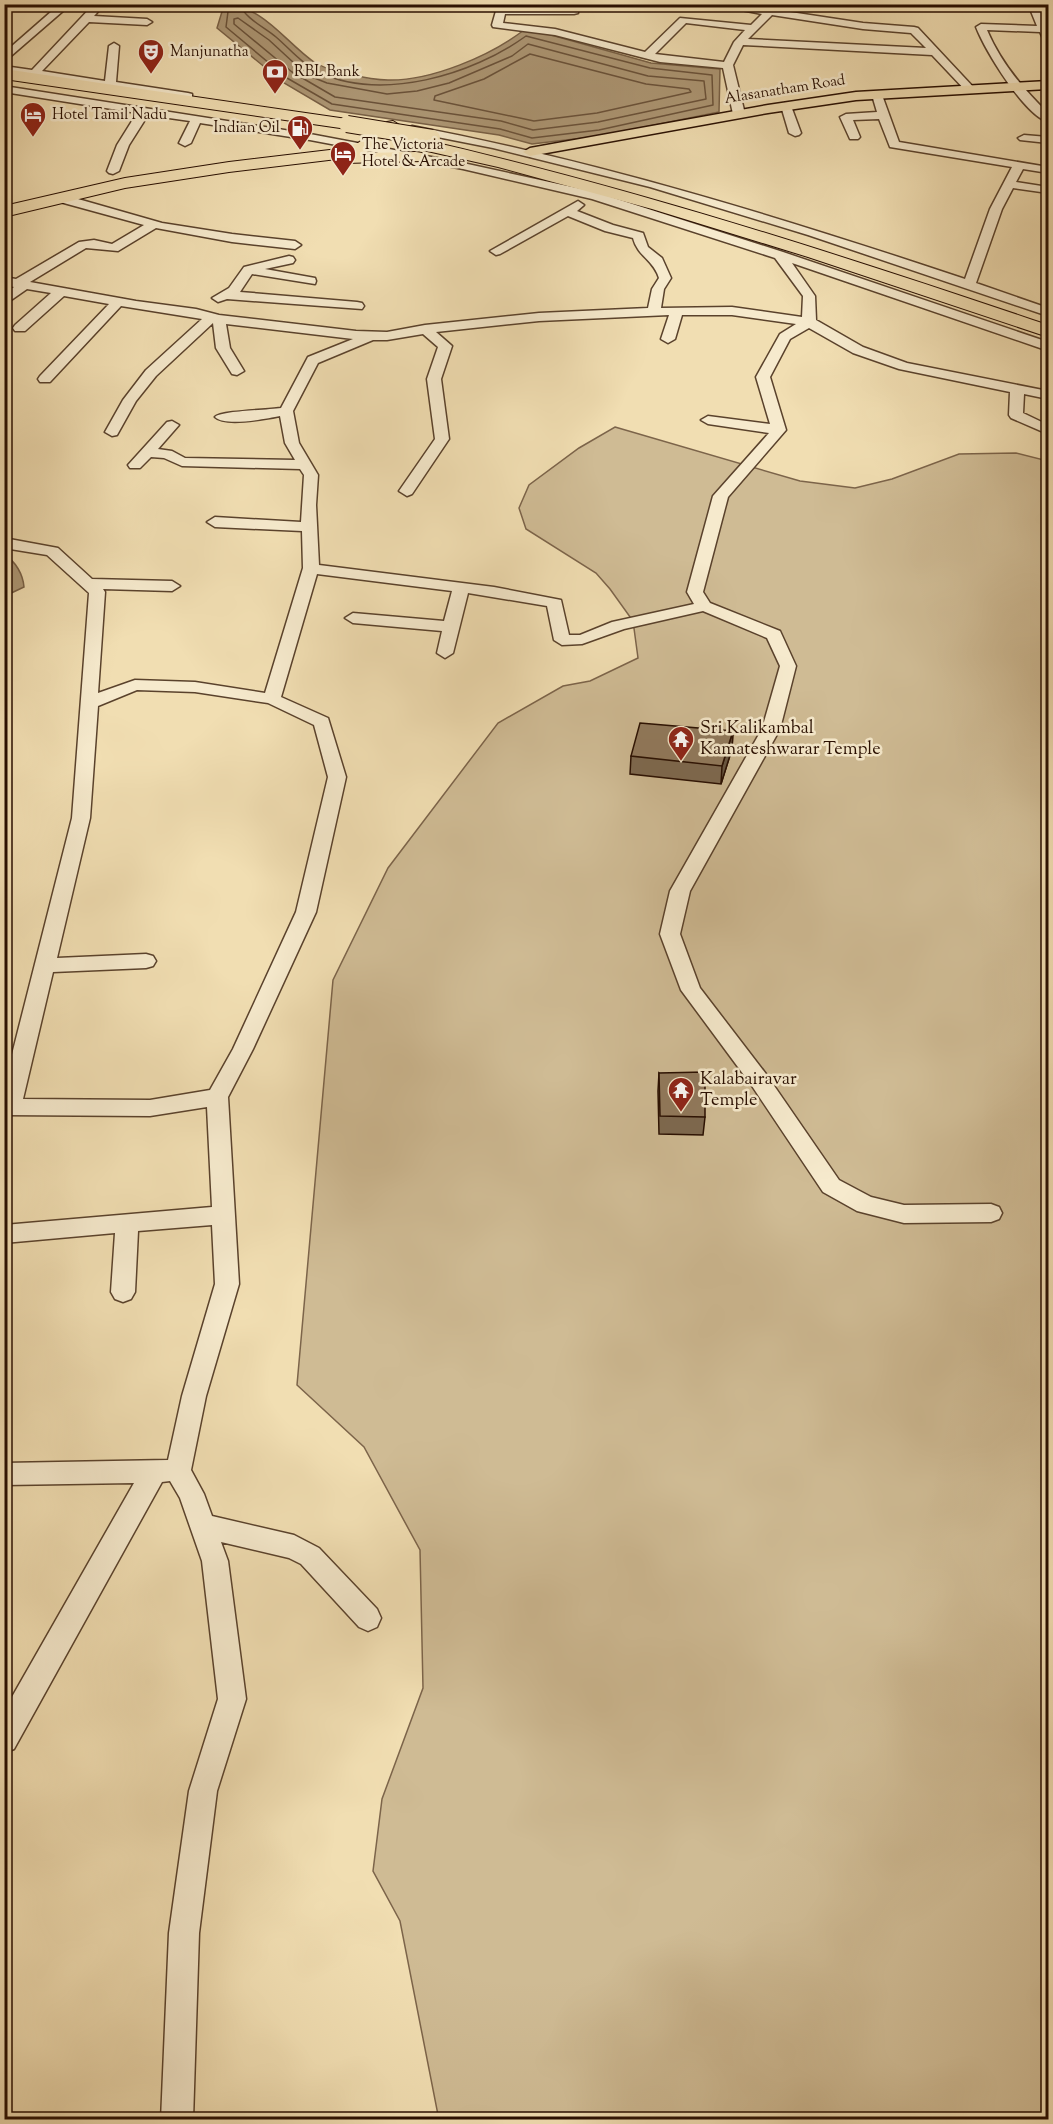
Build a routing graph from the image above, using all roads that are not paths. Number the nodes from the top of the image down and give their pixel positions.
1 (66, 4) edge
2 (100, 4) edge
3 (715, 4) edge
4 (1033, 5) edge
5 (1048, 6) edge
6 (502, 8) edge
7 (577, 8) edge
8 (773, 8) edge
9 (87, 19) junction
10 (147, 22) dead end
11 (752, 28) junction
12 (1046, 28) edge
13 (555, 32) junction
14 (1048, 39) edge
15 (739, 42) junction
16 (114, 46) dead end
17 (934, 52) junction
18 (647, 56) junction
19 (4, 59) edge
20 (728, 65) junction
21 (4, 69) edge
22 (35, 73) junction
23 (4, 74) edge
24 (4, 82) edge
25 (110, 84) junction
26 (1048, 85) edge
27 (1016, 88) junction
28 (4, 89) edge
29 (971, 90) junction
30 (877, 95) junction
31 (786, 106) junction
32 (145, 110) junction
33 (739, 114) junction
34 (884, 115) junction
35 (197, 118) junction
36 (1048, 119) edge
37 (393, 126) junction
38 (343, 132) junction
39 (795, 133) dead end
40 (854, 137) dead end
41 (1024, 138) dead end
42 (1048, 140) edge
43 (185, 143) dead end
44 (423, 146) junction
45 (364, 147) junction
46 (530, 152) junction
47 (327, 156) junction
48 (304, 160) junction
49 (1019, 165) junction
50 (1048, 170) edge
51 (113, 171) dead end
52 (1009, 184) junction
53 (1048, 190) edge
54 (595, 196) junction
55 (64, 199) junction
56 (567, 211) junction
57 (4, 212) edge
58 (154, 224) junction
59 (295, 245) dead end
60 (496, 251) dead end
61 (779, 255) junction
62 (289, 260) dead end
63 (248, 270) junction
64 (4, 280) edge
65 (310, 281) dead end
66 (22, 284) junction
67 (969, 285) junction
68 (62, 291) junction
69 (225, 295) junction
70 (4, 301) edge
71 (118, 302) junction
72 (357, 306) dead end
73 (677, 310) junction
74 (654, 311) junction
75 (1048, 312) edge
76 (195, 313) junction
77 (215, 318) junction
78 (808, 322) junction
79 (1048, 322) edge
80 (20, 328) dead end
81 (425, 329) junction
82 (1048, 331) edge
83 (371, 335) junction
84 (668, 339) dead end
85 (1048, 346) edge
86 (237, 371) dead end
87 (45, 379) dead end
88 (1017, 390) junction
89 (1048, 395) edge
90 (286, 411) junction
91 (222, 417) dead end
92 (708, 420) dead end
93 (172, 425) dead end
94 (779, 430) junction
95 (1048, 430) edge
96 (112, 432) dead end
97 (147, 452) junction
98 (135, 465) dead end
99 (305, 465) junction
100 (407, 491) dead end
101 (215, 522) dead end
102 (309, 526) junction
103 (4, 543) edge
104 (311, 568) junction
105 (88, 584) junction
106 (172, 586) dead end
107 (461, 588) junction
108 (704, 606) junction
109 (353, 618) dead end
110 (452, 627) junction
111 (446, 653) dead end
112 (272, 699) junction
113 (89, 704) junction
114 (146, 961) dead end
115 (45, 965) junction
116 (217, 1097) junction
117 (8, 1107) edge
118 (991, 1213) dead end
119 (224, 1215) junction
120 (127, 1224) junction
121 (4, 1233) edge
122 (123, 1292) dead end
123 (166, 1471) junction
124 (4, 1474) edge
125 (203, 1526) junction
126 (368, 1618) dead end
127 (4, 1739) edge
128 (177, 2120) edge

1 - 19 street
2 - 9 street
3 - 8 street
4 - 5 street
4 - 12 street
6 - 7 street
6 - 13 street
7 - 13 street
8 - 11 street
8 - 17 street
9 - 10 street
9 - 22 street
11 - 15 street
11 - 18 street
12 - 14 street
12 - 27 street
13 - 18 street
15 - 17 street
15 - 20 street
16 - 25 street
17 - 29 street
18 - 20 street
20 - 33 street
21 - 22 street
22 - 25 street
23 - 38 highway
24 - 38 highway
25 - 37 street
26 - 27 main road, Alasanatham Road
27 - 29 main road, Alasanatham Road
27 - 36 street
28 - 32 street
29 - 30 main road, Alasanatham Road
30 - 31 main road, Alasanatham Road
30 - 34 street
31 - 33 main road, Alasanatham Road
31 - 39 street
32 - 35 street
32 - 51 street
33 - 46 main road, Alasanatham Road
34 - 40 street
34 - 49 street
35 - 38 street
35 - 43 street
37 - 45 highway
37 - 46 street
38 - 44 highway
38 - 45 street
38 - 47 highway
41 - 42 street
44 - 45 street
44 - 48 highway
44 - 54 street
44 - 79 highway
44 - 82 highway
45 - 47 highway
46 - 67 street
47 - 48 highway
48 - 55 highway
49 - 50 street
49 - 52 street
52 - 53 street
52 - 67 street
54 - 56 street
54 - 61 street
55 - 57 highway
55 - 58 street
56 - 60 street
56 - 74 street
58 - 59 street
58 - 66 street
61 - 78 street
61 - 85 street
62 - 63 street
63 - 65 street
63 - 69 street
64 - 66 street
66 - 68 street
66 - 70 street
67 - 75 street
68 - 71 street
68 - 80 street
69 - 72 street
69 - 76 street
71 - 76 street
71 - 87 street
73 - 74 street
73 - 78 street
73 - 84 street
74 - 81 street
76 - 77 street
77 - 83 street
77 - 86 street
77 - 96 street
78 - 88 street
78 - 94 street
81 - 83 street
81 - 100 street
83 - 90 street
88 - 89 street
88 - 95 street
90 - 91 street
90 - 99 street
92 - 94 street
93 - 97 street
94 - 108 street
97 - 98 street
97 - 99 street
99 - 102 street
101 - 102 street
102 - 104 street
103 - 105 street
104 - 107 street
104 - 112 street
105 - 106 street
105 - 113 street
107 - 108 street
107 - 110 street
108 - 118 street
109 - 110 street
110 - 111 street
112 - 113 street
112 - 116 street
113 - 115 street
114 - 115 street
115 - 117 street
116 - 117 street
116 - 119 street
119 - 120 street
119 - 123 street
120 - 121 street
120 - 122 street
123 - 124 street
123 - 125 street
123 - 127 street
125 - 126 street
125 - 128 street

